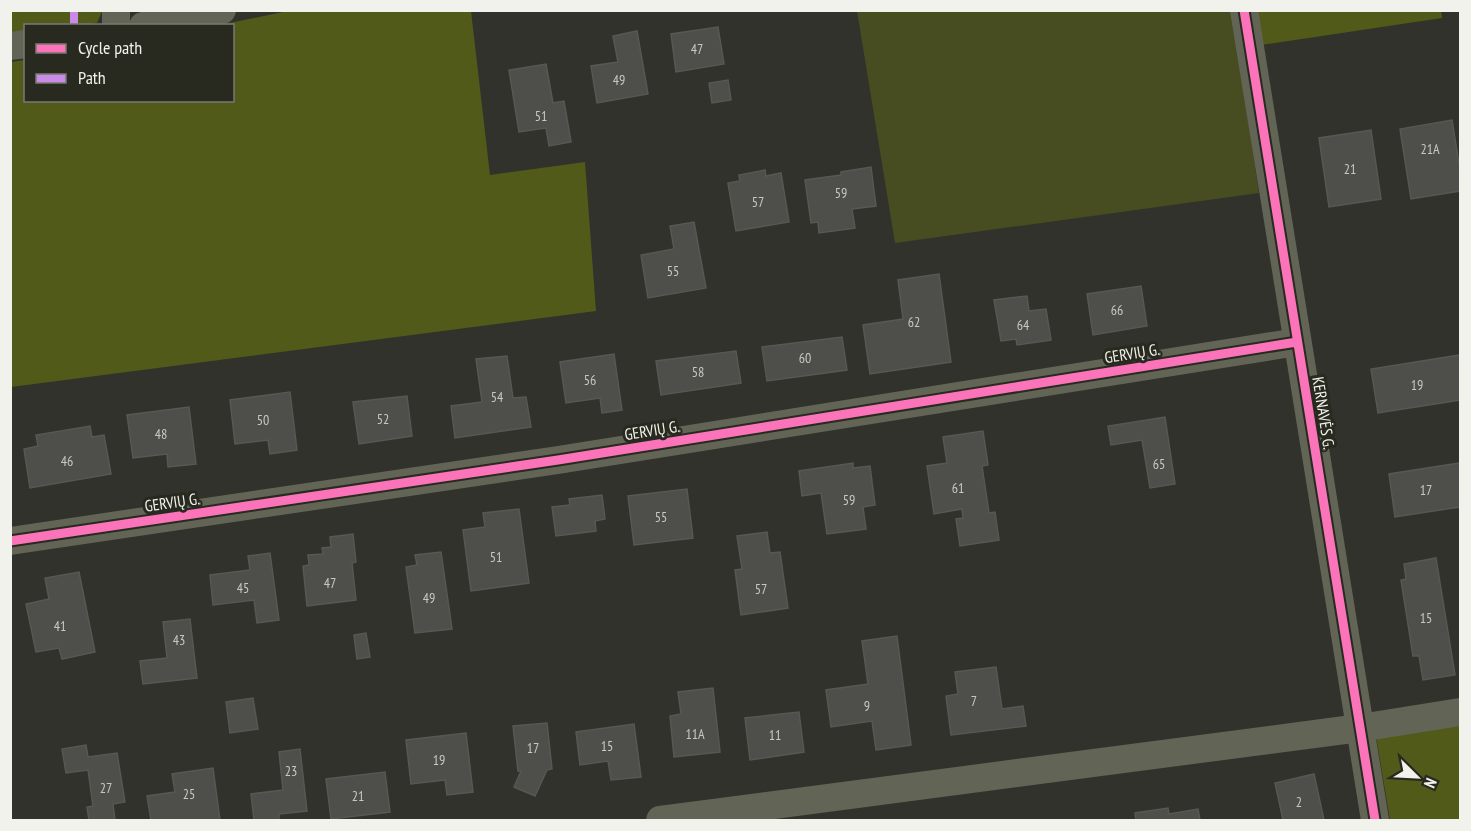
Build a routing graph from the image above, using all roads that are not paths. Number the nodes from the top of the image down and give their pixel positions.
1 (222, 10) edge
2 (1244, 10) edge
3 (153, 24) edge
4 (1297, 342) junction
5 (10, 541) edge
6 (1461, 712) edge
7 (1360, 728) junction
8 (660, 820) edge
9 (1375, 820) edge

1 - 3 street
2 - 4 street, KERNAVĖS G.
4 - 5 street, GERVIŲ G.
4 - 7 street, KERNAVĖS G.
6 - 7 street
7 - 8 street
7 - 9 street, KERNAVĖS G.

